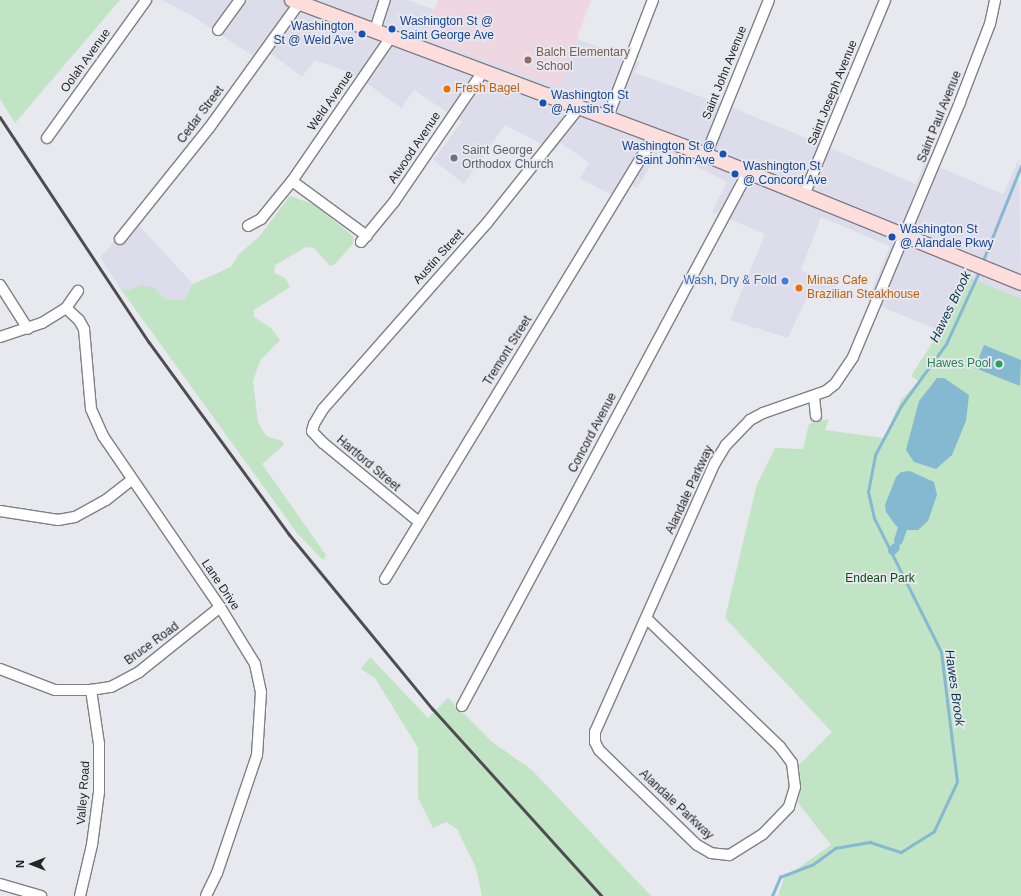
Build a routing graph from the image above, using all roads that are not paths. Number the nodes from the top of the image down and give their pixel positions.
1 (146, 0) edge
2 (240, 0) edge
3 (384, 0) edge
4 (652, 0) edge
5 (769, 0) edge
6 (885, 0) edge
7 (296, 1) edge
8 (995, 3) edge
9 (218, 30) dead end
10 (375, 30) junction
11 (391, 37) junction
12 (482, 73) junction
13 (578, 108) junction
14 (607, 119) junction
15 (47, 138) dead end
16 (653, 138) junction
17 (706, 156) junction
18 (748, 172) junction
19 (292, 181) junction
20 (804, 195) junction
21 (248, 226) dead end
22 (906, 236) junction
23 (120, 239) dead end
24 (1021, 283) edge
25 (0, 284) edge
26 (78, 291) dead end
27 (66, 308) junction
28 (28, 329) junction
29 (0, 337) edge
30 (814, 397) junction
31 (816, 416) dead end
32 (316, 420) joint
33 (132, 480) junction
34 (0, 511) edge
35 (419, 522) junction
36 (385, 579) dead end
37 (220, 607) junction
38 (646, 618) junction
39 (0, 669) edge
40 (91, 690) junction
41 (462, 706) dead end
42 (0, 884) edge
43 (41, 896) edge
44 (80, 896) edge
45 (206, 896) edge

1 - 15 street, Oolah Avenue
2 - 9 street
3 - 10 street
4 - 14 street
5 - 17 street, Saint John Avenue
6 - 20 street, Saint Joseph Avenue
7 - 10 main road
7 - 23 street, Cedar Street
8 - 22 street, Saint Paul Avenue
10 - 11 main road
11 - 12 main road
11 - 19 street, Weld Avenue
12 - 13 main road
12 - 19 street, Atwood Avenue
13 - 14 main road
13 - 32 street, Austin Street
14 - 16 main road
16 - 17 main road
16 - 35 street, Tremont Street
17 - 18 main road
18 - 20 main road
18 - 41 street, Concord Avenue
19 - 21 street, Weld Avenue
20 - 22 main road
22 - 24 main road
22 - 30 street, Alandale Parkway
25 - 28 street
26 - 27 street
27 - 28 street
27 - 33 street, Lane Drive
28 - 29 street
30 - 31 street
30 - 38 street, Alandale Parkway
32 - 35 street, Hartford Street
33 - 34 street
33 - 37 street, Lane Drive
35 - 36 street, Tremont Street
37 - 40 street, Bruce Road
37 - 45 street, Lane Drive
38 - 38 street, Alandale Parkway
39 - 40 street, Bruce Road
40 - 44 street, Valley Road
42 - 43 street

